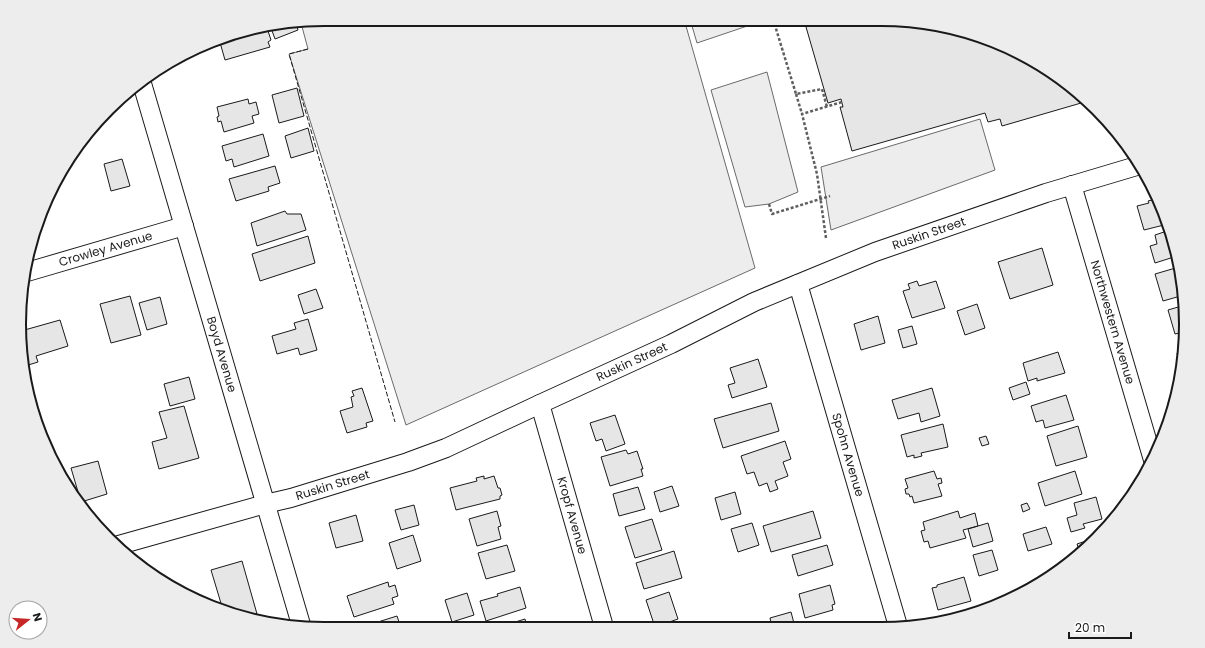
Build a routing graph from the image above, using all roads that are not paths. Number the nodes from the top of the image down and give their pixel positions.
1 (143, 88) edge
2 (1134, 167) edge
3 (1072, 185) junction
4 (184, 226) junction
5 (31, 271) edge
6 (798, 284) junction
7 (540, 404) junction
8 (1150, 451) edge
9 (265, 504) junction
10 (123, 544) edge
11 (300, 620) edge
12 (897, 621) edge
13 (603, 622) edge

1 - 4 street, Boyd Avenue
2 - 3 street, Ruskin Street
3 - 6 street, Ruskin Street
3 - 8 street, Northwestern Avenue
4 - 5 street, Crowley Avenue
4 - 9 street, Boyd Avenue
6 - 7 street, Ruskin Street
6 - 12 street, Spohn Avenue
7 - 9 street, Ruskin Street
7 - 13 street, Kropf Avenue
9 - 10 street, Ruskin Street
9 - 11 street, Boyd Avenue

